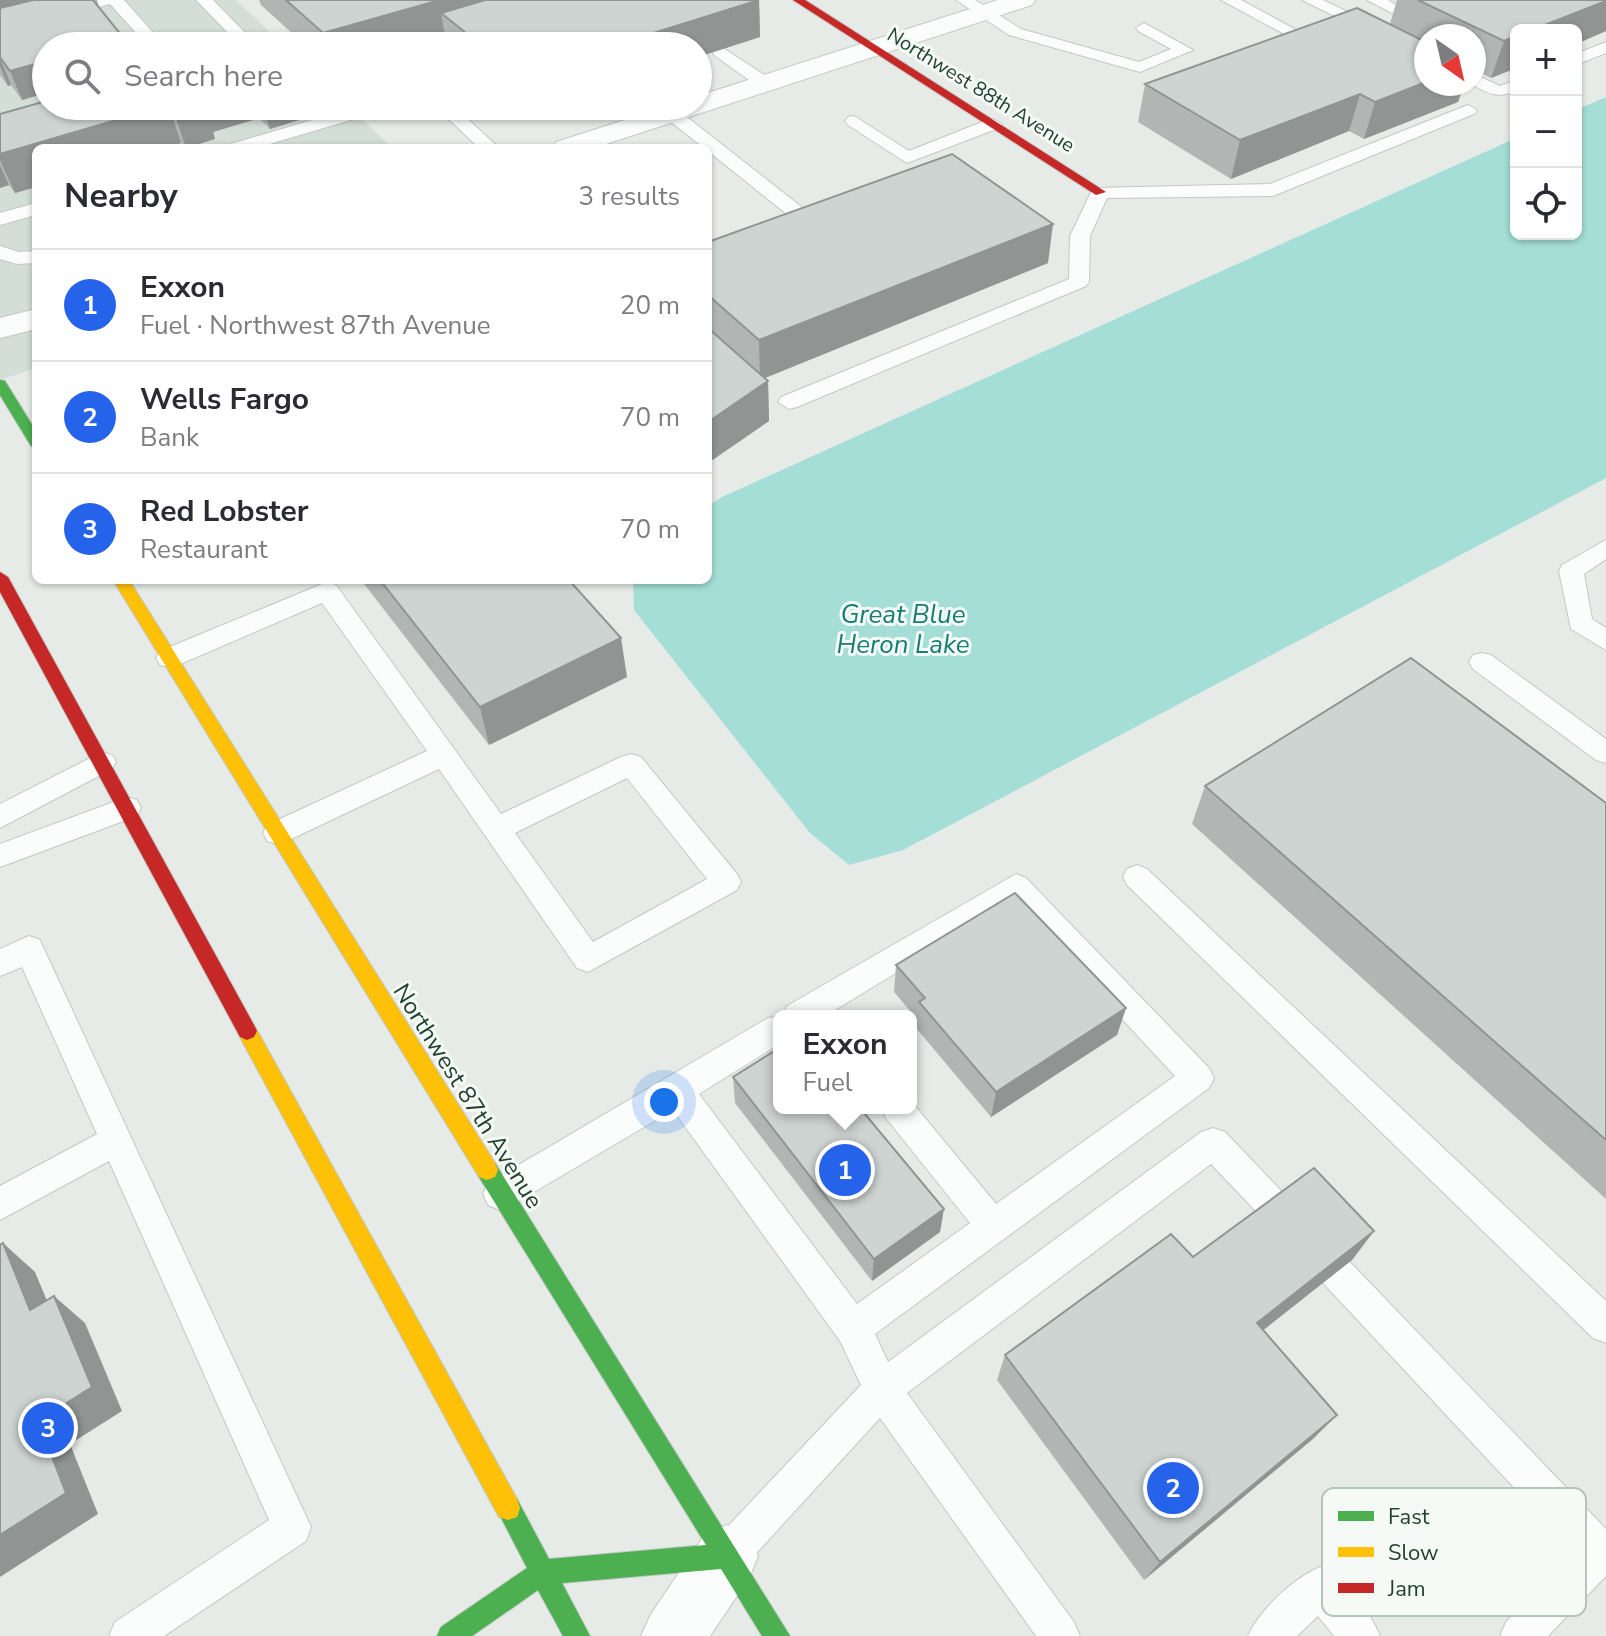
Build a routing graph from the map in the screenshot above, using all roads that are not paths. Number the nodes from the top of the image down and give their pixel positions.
1 (107, 0) edge
2 (115, 0) edge
3 (204, 0) edge
4 (798, 0) edge
5 (1023, 0) edge
6 (1229, 0) edge
7 (1310, 0) edge
8 (1375, 0) edge
9 (974, 6) edge
10 (1392, 8) dead end
11 (0, 28) edge
12 (1144, 28) dead end
13 (144, 32) edge
14 (236, 32) edge
15 (1307, 40) edge
16 (1606, 47) edge
17 (875, 48) junction
18 (1414, 50) edge
19 (720, 51) edge
20 (1582, 57) edge
21 (766, 84) junction
22 (1486, 85) edge
23 (1510, 88) edge
24 (712, 101) edge
25 (1468, 110) dead end
26 (331, 120) edge
27 (459, 120) edge
28 (652, 120) edge
29 (701, 120) edge
30 (854, 121) dead end
31 (993, 124) junction
32 (250, 144) edge
33 (486, 144) edge
34 (578, 144) edge
35 (1100, 192) junction
36 (32, 210) edge
37 (801, 216) edge
38 (0, 219) edge
39 (0, 252) edge
40 (32, 257) edge
41 (32, 320) edge
42 (0, 328) edge
43 (0, 384) edge
44 (789, 402) dead end
45 (32, 436) edge
46 (1606, 548) edge
47 (0, 577) edge
48 (123, 584) edge
49 (1606, 641) edge
50 (169, 658) junction
51 (1482, 662) dead end
52 (1606, 753) edge
53 (444, 755) junction
54 (102, 762) junction
55 (127, 808) junction
56 (0, 817) edge
57 (496, 829) junction
58 (277, 833) junction
59 (0, 856) edge
60 (1137, 877) dead end
61 (0, 963) edge
62 (816, 1010) edge
63 (773, 1032) edge
64 (677, 1090) junction
65 (902, 1114) edge
66 (115, 1141) junction
67 (500, 1194) junction
68 (0, 1204) edge
69 (1278, 1211) edge
70 (994, 1227) junction
71 (1336, 1272) edge
72 (1606, 1325) edge
73 (853, 1328) junction
74 (882, 1389) junction
75 (1541, 1488) edge
76 (1586, 1535) edge
77 (1604, 1554) edge
78 (727, 1556) junction
79 (542, 1572) junction
80 (1586, 1572) edge
81 (1322, 1589) edge
82 (1344, 1616) edge
83 (1540, 1616) edge
84 (129, 1636) edge
85 (450, 1636) edge
86 (577, 1636) edge
87 (673, 1636) edge
88 (777, 1636) edge
89 (1060, 1636) edge
90 (1268, 1636) edge
91 (1360, 1636) edge
92 (1520, 1636) edge

1 - 11 lane
2 - 13 lane
3 - 14 lane
4 - 17 main road, Northwest 88th Avenue
5 - 9 street
6 - 15 lane
7 - 18 lane
8 - 10 lane
9 - 12 lane
9 - 17 street
16 - 20 lane
17 - 21 street
17 - 31 main road, Northwest 88th Avenue
19 - 21 lane
21 - 24 street
22 - 23 lane
25 - 35 lane
26 - 32 lane
27 - 33 lane
28 - 34 street
29 - 37 lane
30 - 31 lane
31 - 35 main road, Northwest 88th Avenue
35 - 44 lane
36 - 38 lane
39 - 40 lane
41 - 42 street
43 - 45 main road
46 - 49 lane
47 - 54 main road
48 - 50 main road, Northwest 87th Avenue
50 - 53 lane
50 - 58 main road, Northwest 87th Avenue
51 - 52 lane
53 - 57 lane
53 - 58 lane
54 - 55 main road
54 - 56 lane
55 - 59 lane
55 - 79 main road
57 - 57 lane
58 - 67 main road, Northwest 87th Avenue
60 - 72 lane
61 - 66 lane
62 - 70 lane
63 - 64 lane
64 - 67 lane
64 - 73 lane
65 - 70 lane
66 - 68 lane
66 - 84 lane
67 - 78 main road, Northwest 87th Avenue
69 - 74 lane
70 - 73 lane
71 - 75 lane
73 - 74 lane
74 - 78 lane
74 - 89 lane
76 - 77 lane
77 - 80 lane
78 - 79 main road
78 - 87 street
78 - 88 main road, Northwest 87th Avenue
79 - 85 main road
79 - 86 main road
81 - 90 lane
82 - 91 lane
83 - 92 lane

